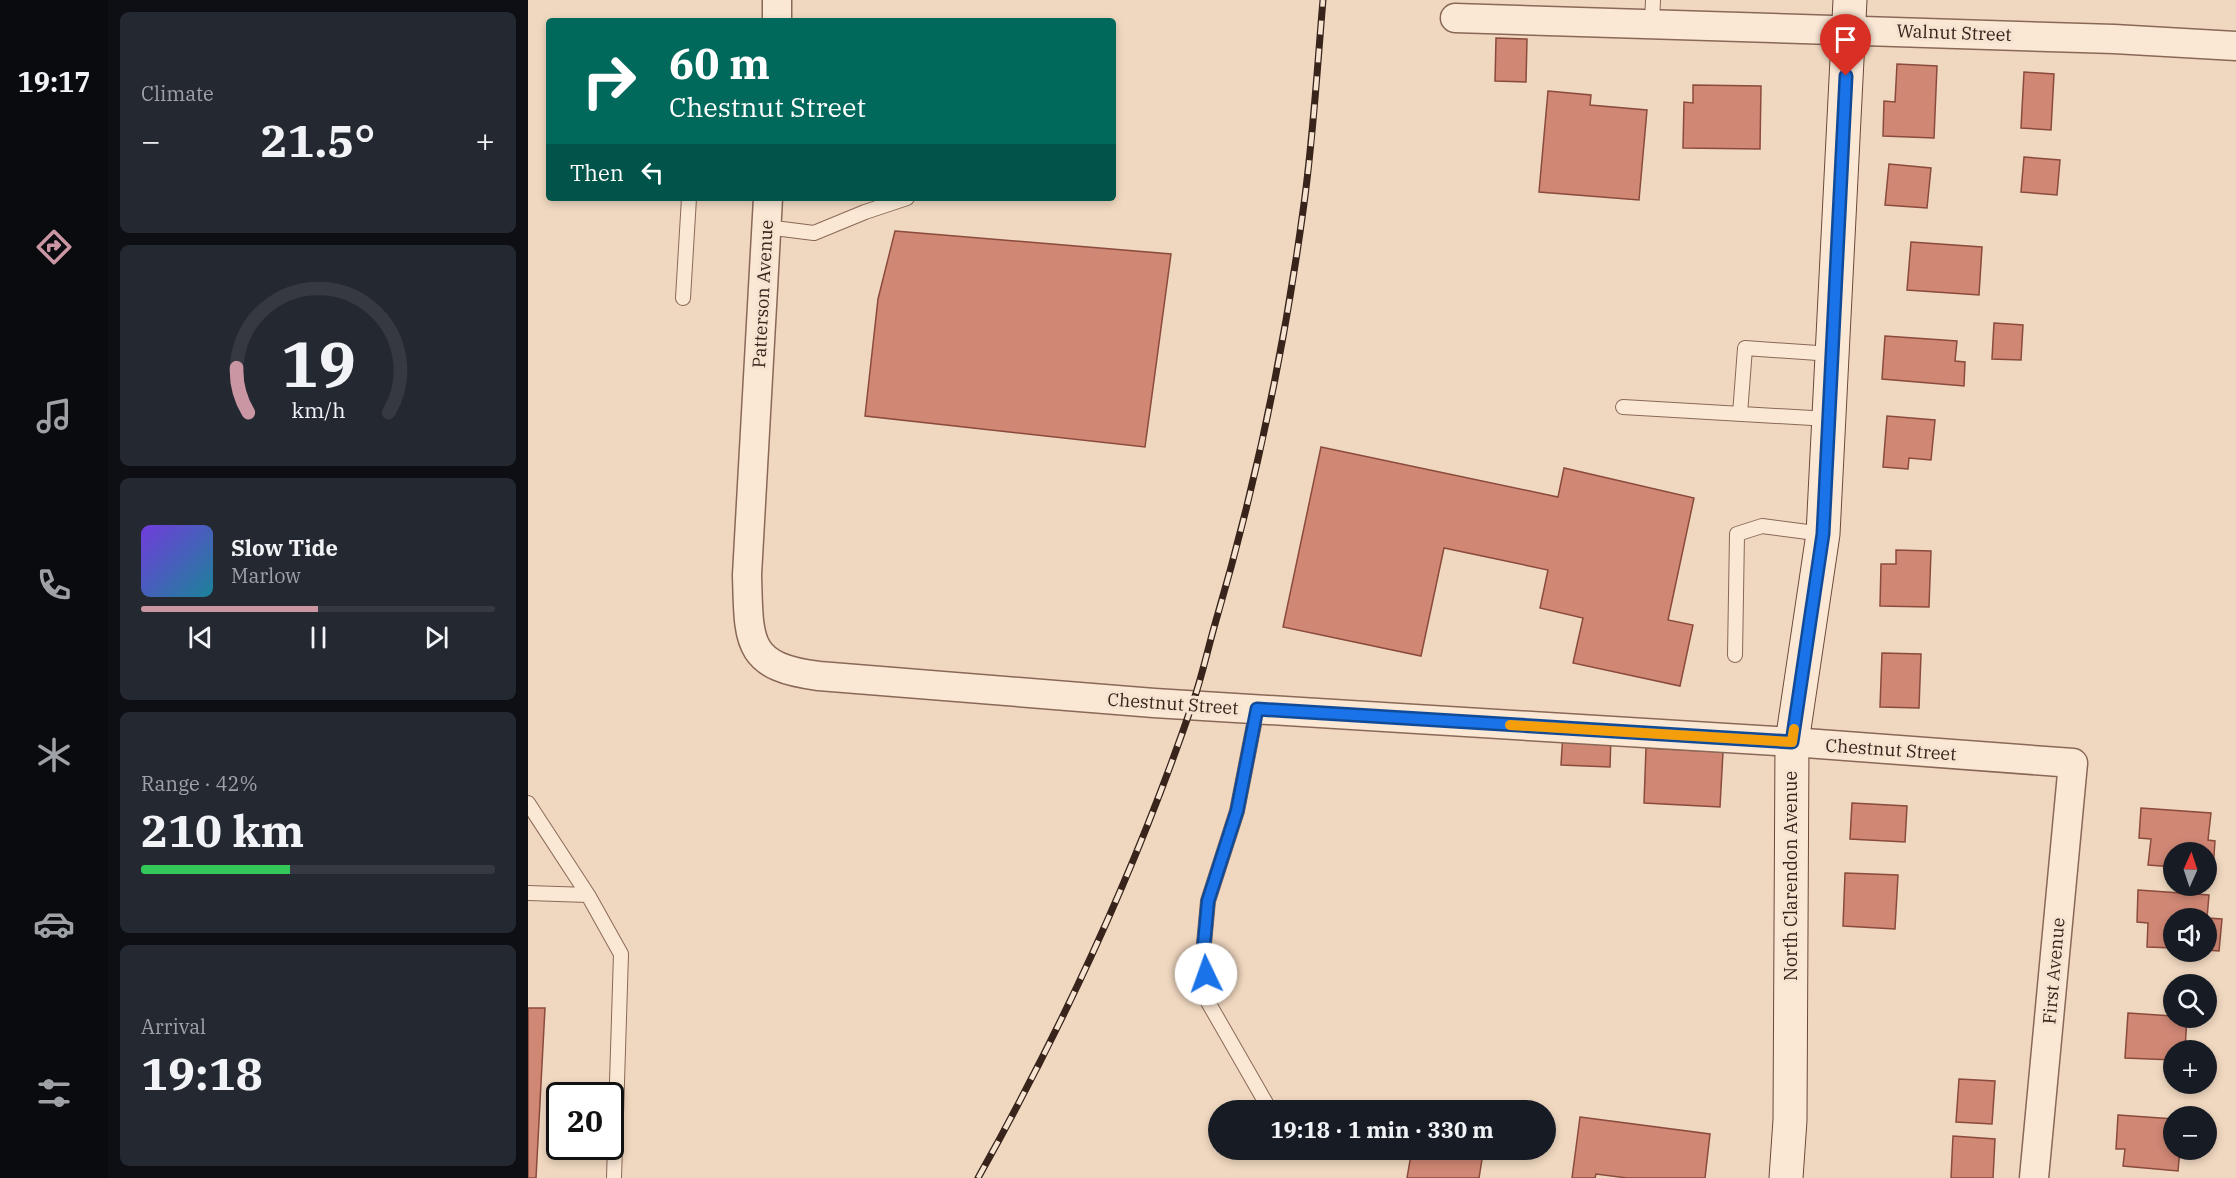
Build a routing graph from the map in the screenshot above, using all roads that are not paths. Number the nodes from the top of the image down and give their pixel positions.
1 (777, 0) edge
2 (1652, 12) edge
3 (1849, 15) edge
4 (777, 18) edge
5 (1455, 18) dead end
6 (2236, 46) edge
7 (689, 201) edge
8 (768, 201) edge
9 (898, 201) edge
10 (766, 227) junction
11 (683, 298) dead end
12 (1832, 354) junction
13 (758, 390) joint
14 (1623, 407) dead end
15 (1740, 414) junction
16 (1829, 419) junction
17 (1823, 534) junction
18 (1735, 655) dead end
19 (1257, 709) junction
20 (1792, 742) junction
21 (2073, 763) joint
22 (528, 803) edge
23 (528, 893) edge
24 (588, 895) junction
25 (1264, 1100) edge
26 (614, 1178) edge
27 (1786, 1178) edge
28 (2034, 1178) edge

1 - 4 street
2 - 3 street, Walnut Street
2 - 5 street, Walnut Street
3 - 6 street, Walnut Street
3 - 12 street, North Clarendon Avenue
7 - 11 lane
8 - 10 street, Patterson Avenue
9 - 10 lane
10 - 13 street, Patterson Avenue
12 - 15 lane
12 - 16 street, North Clarendon Avenue
13 - 19 street, Chestnut Street
14 - 15 lane
15 - 16 lane
16 - 17 street, North Clarendon Avenue
17 - 18 lane
17 - 20 street, North Clarendon Avenue
19 - 20 street, Chestnut Street
19 - 25 lane
20 - 21 street, Chestnut Street
20 - 27 street, North Clarendon Avenue
21 - 28 street, First Avenue
22 - 24 lane
23 - 24 lane
24 - 26 lane

